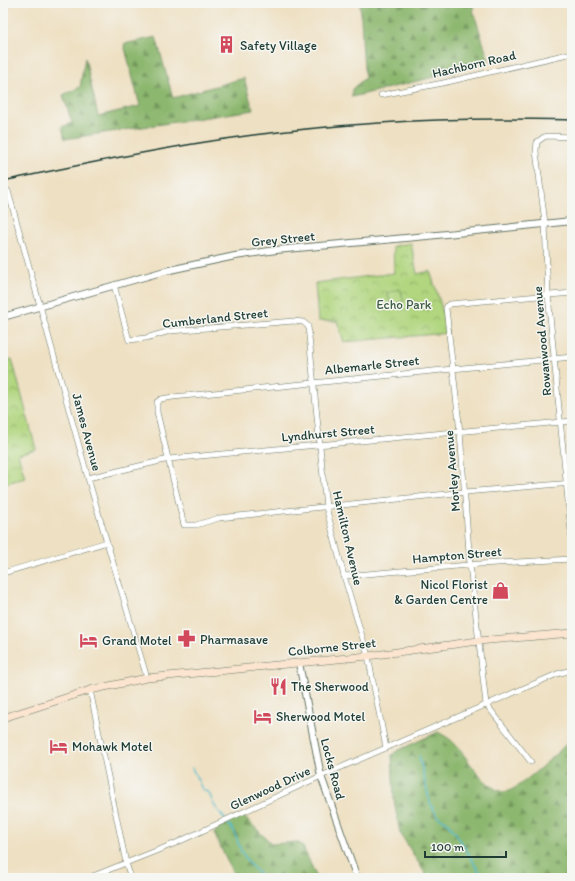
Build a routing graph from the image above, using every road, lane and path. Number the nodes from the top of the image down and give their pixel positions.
1 (572, 53) edge
2 (381, 95) dead end
3 (572, 137) edge
4 (8, 191) dead end
5 (572, 221) edge
6 (545, 223) junction
7 (114, 285) junction
8 (572, 293) edge
9 (548, 295) junction
10 (40, 306) junction
11 (3, 317) edge
12 (309, 328) joint
13 (572, 357) edge
14 (555, 359) junction
15 (454, 368) junction
16 (314, 382) junction
17 (572, 421) edge
18 (561, 422) junction
19 (460, 432) junction
20 (320, 445) junction
21 (169, 459) junction
22 (88, 478) junction
23 (569, 483) edge
24 (465, 492) junction
25 (326, 507) junction
26 (107, 542) junction
27 (572, 542) edge
28 (572, 559) edge
29 (470, 565) junction
30 (3, 573) edge
31 (344, 576) junction
32 (572, 634) edge
33 (478, 642) junction
34 (368, 656) junction
35 (299, 663) junction
36 (572, 670) edge
37 (147, 678) junction
38 (90, 690) junction
39 (486, 704) junction
40 (3, 718) edge
41 (386, 748) junction
42 (532, 762) dead end
43 (321, 776) junction
44 (126, 863) junction
45 (88, 878) edge
46 (131, 878) edge
47 (357, 878) edge

1 - 2 street, Hachborn Road
3 - 6 street, Rowanwood Avenue
4 - 10 street, James Avenue
5 - 6 street, Grey Street
6 - 7 street, Grey Street
6 - 9 street, Rowanwood Avenue
7 - 10 street, Grey Street
7 - 12 street, Cumberland Street
8 - 9 street
9 - 14 street, Rowanwood Avenue
9 - 15 street, Morley Avenue
10 - 11 street, Grey Street
10 - 22 street, James Avenue
12 - 16 street, Hamilton Avenue
13 - 14 street, Albemarle Street
14 - 15 street, Albemarle Street
14 - 18 street, Rowanwood Avenue
15 - 16 street, Albemarle Street
15 - 19 street, Morley Avenue
16 - 20 street, Hamilton Avenue
16 - 21 street, Albemarle Street
17 - 18 street, Lyndhurst Street
18 - 19 street, Lyndhurst Street
18 - 23 street, Rowanwood Avenue
19 - 20 street, Lyndhurst Street
19 - 24 street, Morley Avenue
20 - 21 street, Lyndhurst Street
20 - 25 street, Hamilton Avenue
21 - 22 street, Lyndhurst Street
21 - 25 street
22 - 26 street, James Avenue
23 - 24 street
23 - 27 street, Rowanwood Avenue
24 - 25 street
24 - 29 street, Morley Avenue
25 - 31 street, Hamilton Avenue
26 - 30 street
26 - 37 street, James Avenue
28 - 29 street, Hampton Street
29 - 31 street, Hampton Street
29 - 33 street, Morley Avenue
31 - 34 street, Hamilton Avenue
32 - 33 main road, Colborne Street
33 - 34 main road, Colborne Street
33 - 39 street, Morley Avenue
34 - 35 main road, Colborne Street
34 - 41 street, Hamilton Avenue
35 - 37 main road, Colborne Street
35 - 43 street, Locks Road
36 - 39 street, Glenwood Drive
37 - 38 main road, Colborne Street
38 - 40 main road, Colborne Street
38 - 44 street
39 - 41 street, Glenwood Drive
39 - 42 street
41 - 43 street, Glenwood Drive
43 - 44 street, Glenwood Drive
43 - 47 street, Locks Road
44 - 45 street, Glenwood Drive
44 - 46 street

